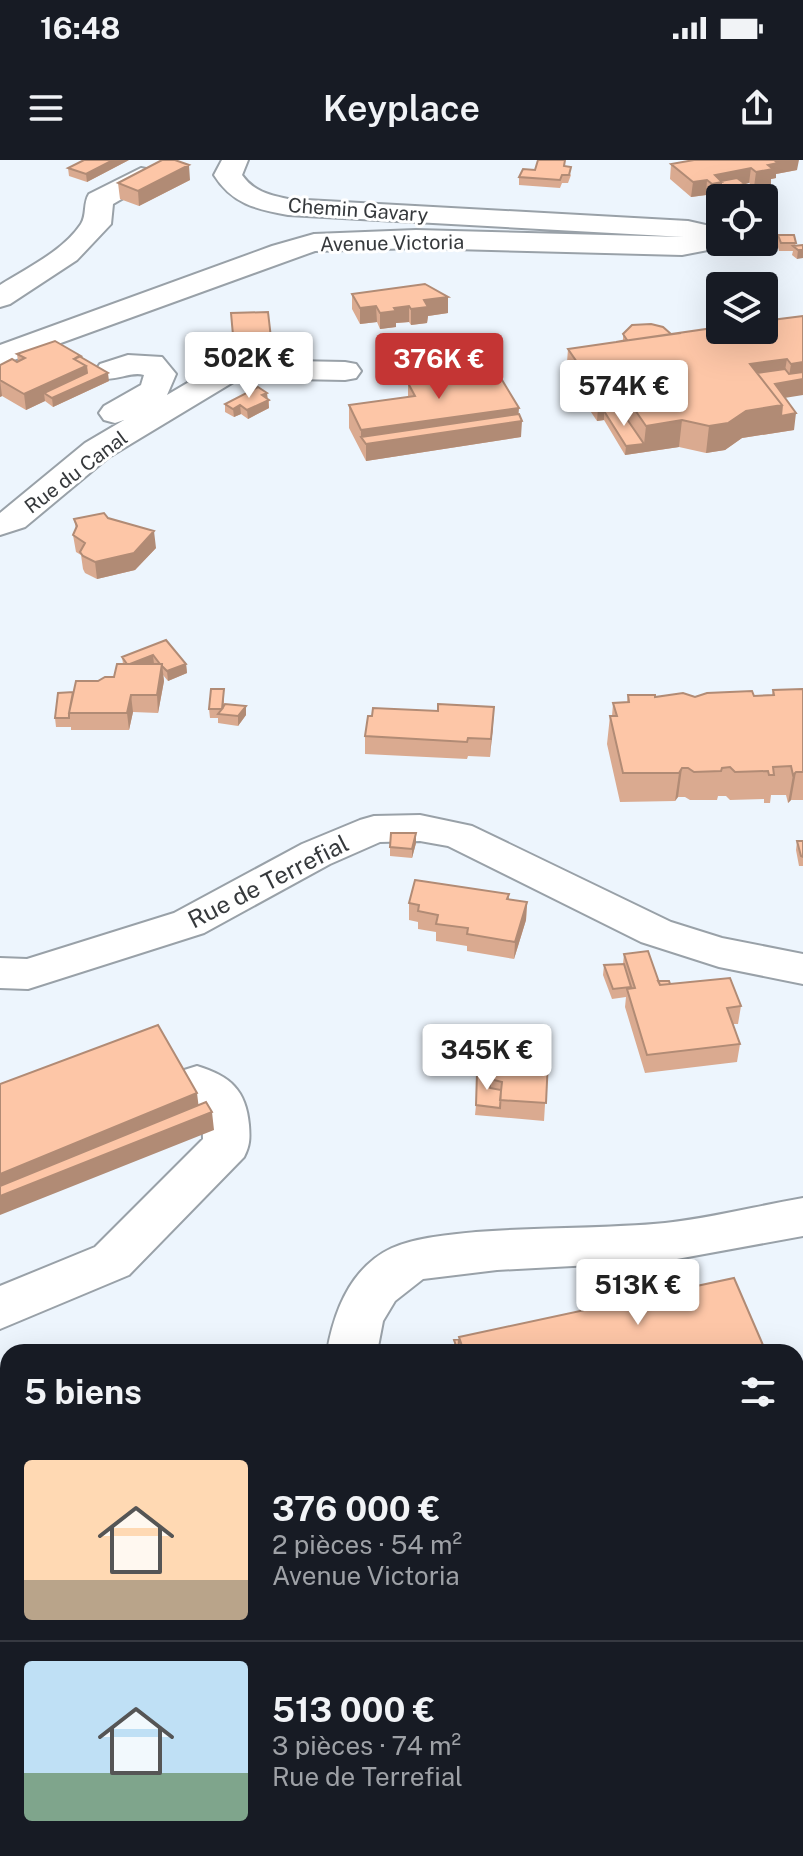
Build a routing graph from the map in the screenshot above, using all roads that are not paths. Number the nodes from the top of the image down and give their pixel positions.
1 (235, 160) edge
2 (141, 176) edge
3 (706, 238) joint
4 (0, 298) edge
5 (0, 356) edge
6 (111, 371) edge
7 (345, 371) dead end
8 (52, 488) junction
9 (0, 525) edge
10 (803, 969) edge
11 (0, 973) edge
12 (197, 1083) dead end
13 (803, 1217) edge
14 (0, 1308) edge
15 (353, 1344) edge

1 - 3 street, Chemin Gavary
2 - 4 street
3 - 5 street, Avenue Victoria
6 - 8 street
7 - 8 street, Rue du Canal
8 - 9 street, Rue du Canal
10 - 11 street, Rue de Terrefial
12 - 14 street
13 - 15 street

